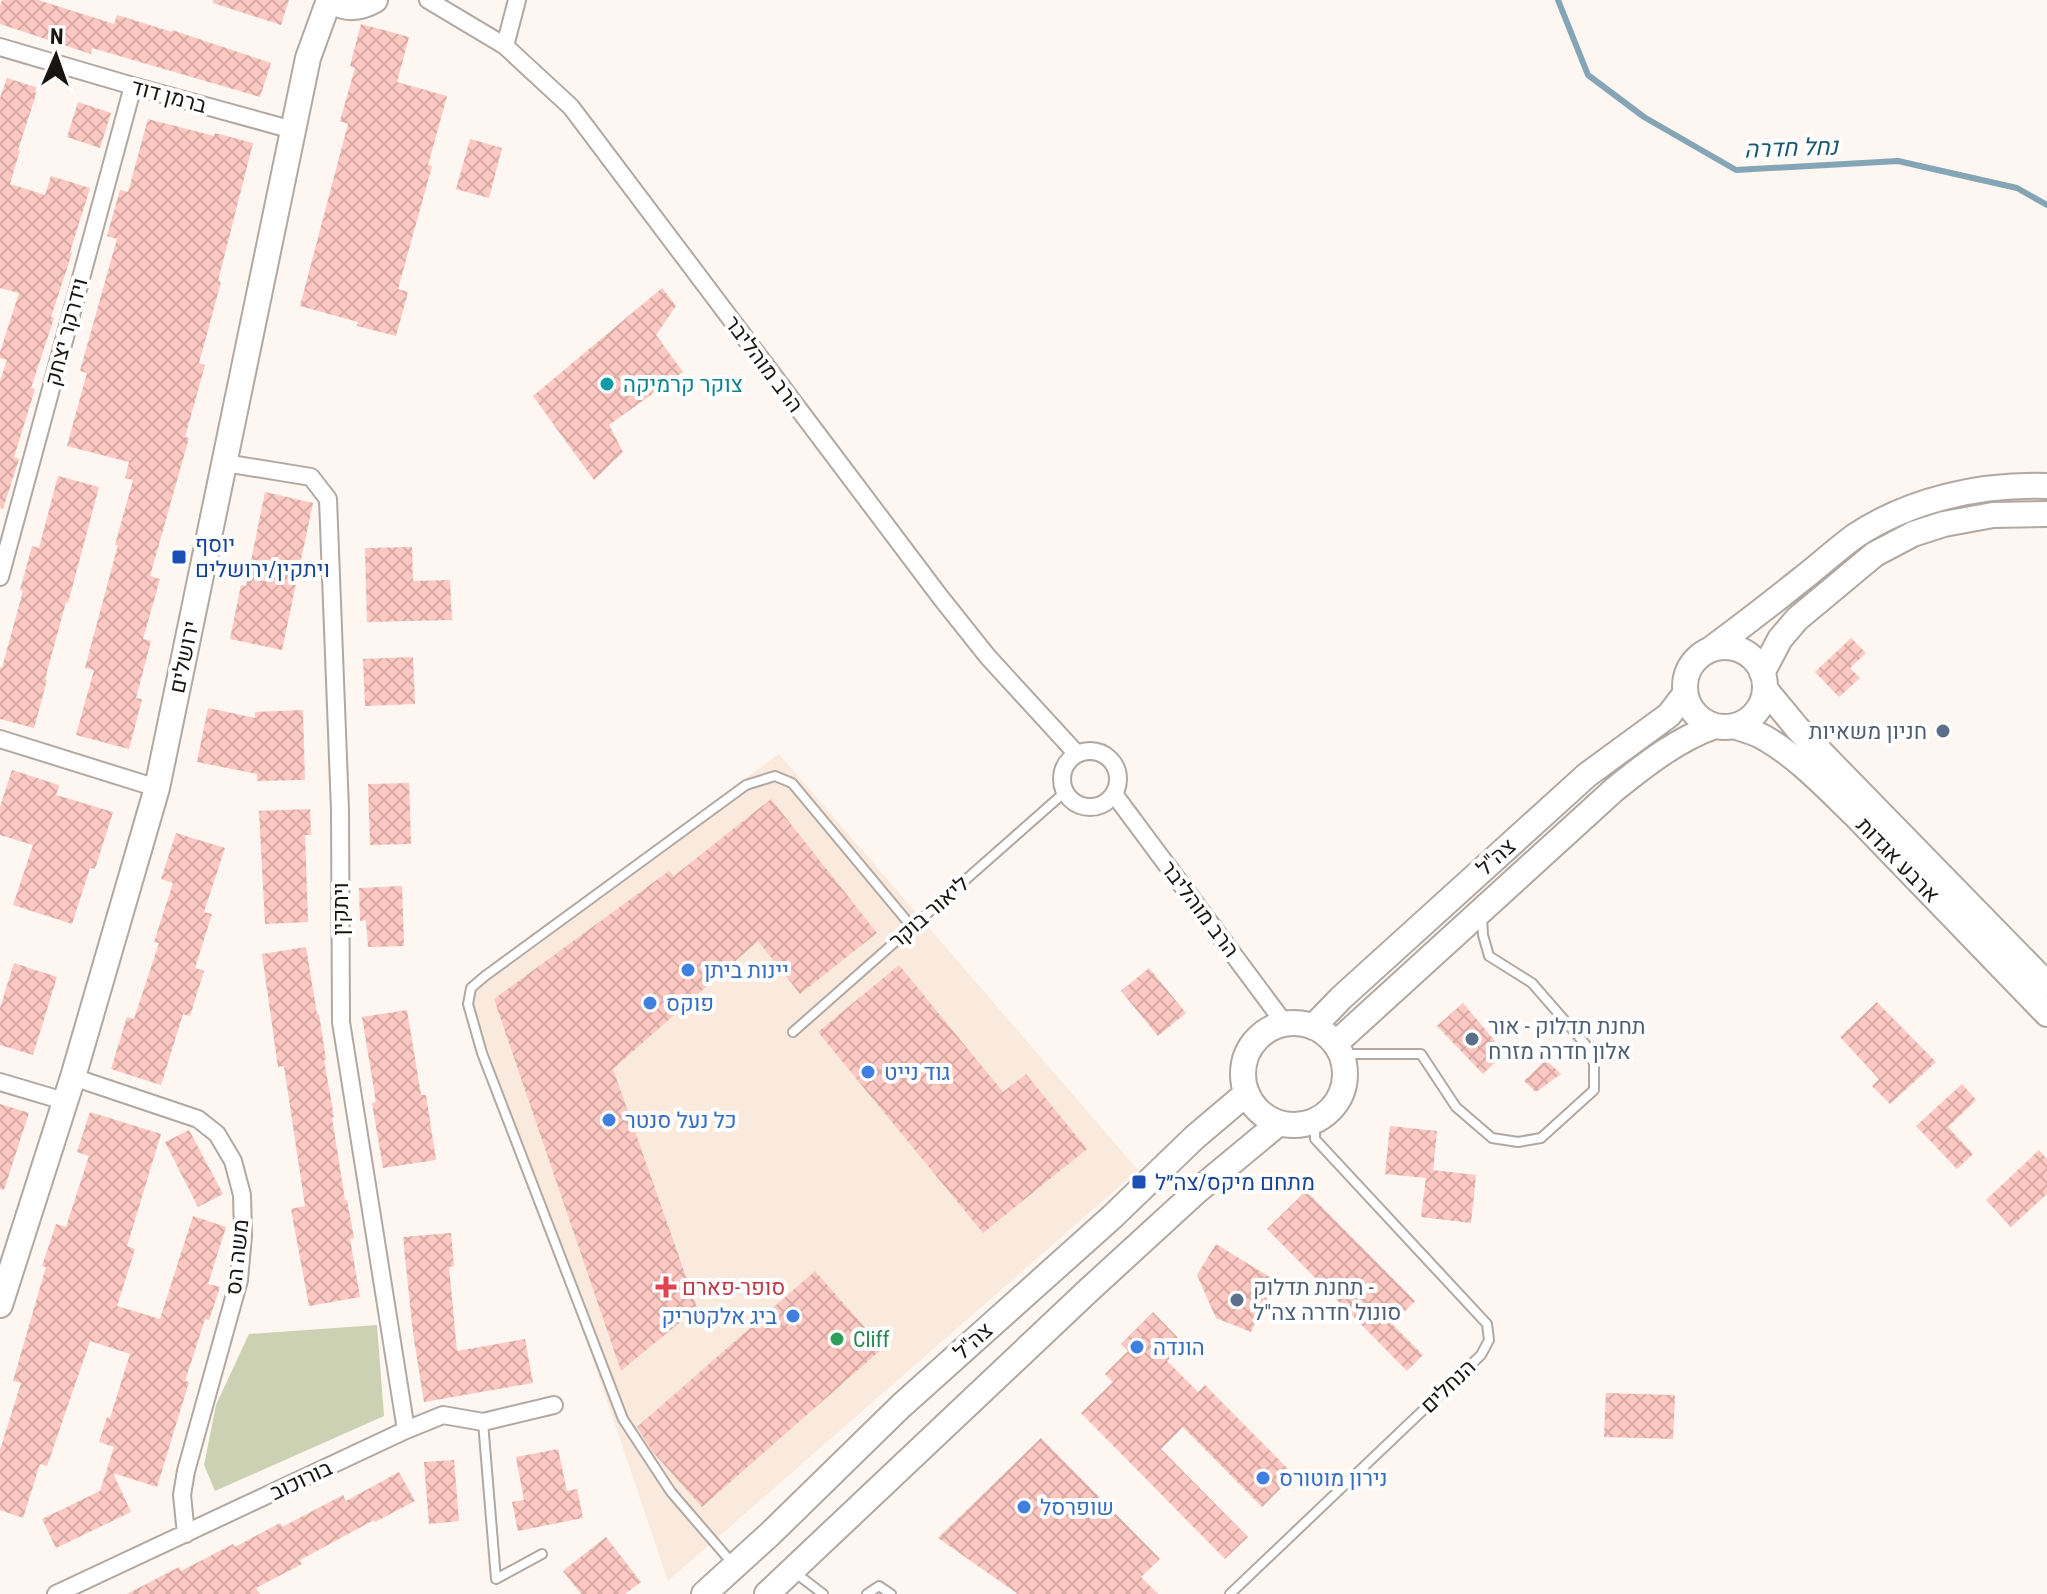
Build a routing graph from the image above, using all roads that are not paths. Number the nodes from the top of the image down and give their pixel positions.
1 (329, 0) edge
2 (375, 0) edge
3 (428, 0) edge
4 (517, 0) edge
5 (505, 46) junction
6 (0, 47) edge
7 (133, 86) junction
8 (293, 130) junction
9 (225, 463) junction
10 (2047, 486) edge
11 (2047, 514) edge
12 (0, 577) edge
13 (1711, 649) junction
14 (1764, 681) junction
15 (1685, 694) junction
16 (1724, 726) junction
17 (0, 739) edge
18 (1077, 754) junction
19 (157, 788) junction
20 (1065, 792) junction
21 (1114, 794) junction
22 (1482, 910) junction
23 (912, 927) junction
24 (2047, 984) edge
25 (2047, 1014) edge
26 (1285, 1024) junction
27 (1313, 1027) junction
28 (793, 1032) dead end
29 (1338, 1049) junction
30 (73, 1077) junction
31 (0, 1082) edge
32 (1247, 1093) junction
33 (64, 1101) junction
34 (1315, 1121) junction
35 (1279, 1123) junction
36 (0, 1305) edge
37 (554, 1405) dead end
38 (483, 1422) junction
39 (406, 1430) junction
40 (186, 1534) junction
41 (542, 1554) dead end
42 (735, 1566) junction
43 (793, 1571) junction
44 (56, 1594) edge
45 (704, 1594) edge
46 (767, 1594) edge
47 (823, 1594) edge
48 (867, 1594) edge
49 (891, 1594) edge
50 (1230, 1594) edge

1 - 2 main road
1 - 8 main road, ירושלים
3 - 5 street, הרב מוהליבר
4 - 5 street
5 - 18 street, הרב מוהליבר
6 - 7 street, ברמן דוד
7 - 8 street, ברמן דוד
7 - 12 street, וידרקר יצחק
8 - 9 main road, ירושלים
9 - 19 main road, ירושלים
9 - 39 street, ויתקין
10 - 13 main road
11 - 14 main road
13 - 14 main road
13 - 15 main road
14 - 16 main road
14 - 24 main road, ארבע אגדות
15 - 16 main road
15 - 27 main road, צה"ל
16 - 22 main road, צה"ל
16 - 25 main road, ארבע אגדות
17 - 19 street
18 - 20 street
18 - 21 street
19 - 30 main road, ירושלים
20 - 21 street
20 - 23 lane, ליאור בוקר
21 - 26 street, הרב מוהליבר
22 - 29 main road, צה"ל
22 - 29 lane
23 - 28 lane, ליאור בוקר
23 - 42 lane
26 - 27 main road
26 - 32 main road
27 - 29 main road
29 - 34 main road
30 - 33 main road, ירושלים
30 - 40 street, משה הס
31 - 33 street
32 - 35 main road
32 - 42 main road, צה"ל
33 - 36 main road, ירושלים
34 - 35 main road
34 - 50 lane, הנחלים
35 - 43 main road, צה"ל
37 - 38 street, בורוכוב
38 - 39 street, בורוכוב
38 - 41 lane
39 - 40 street, בורוכוב
40 - 44 street, בורוכוב
42 - 45 main road, צה"ל
43 - 46 main road, צה"ל
43 - 47 lane
48 - 49 lane

